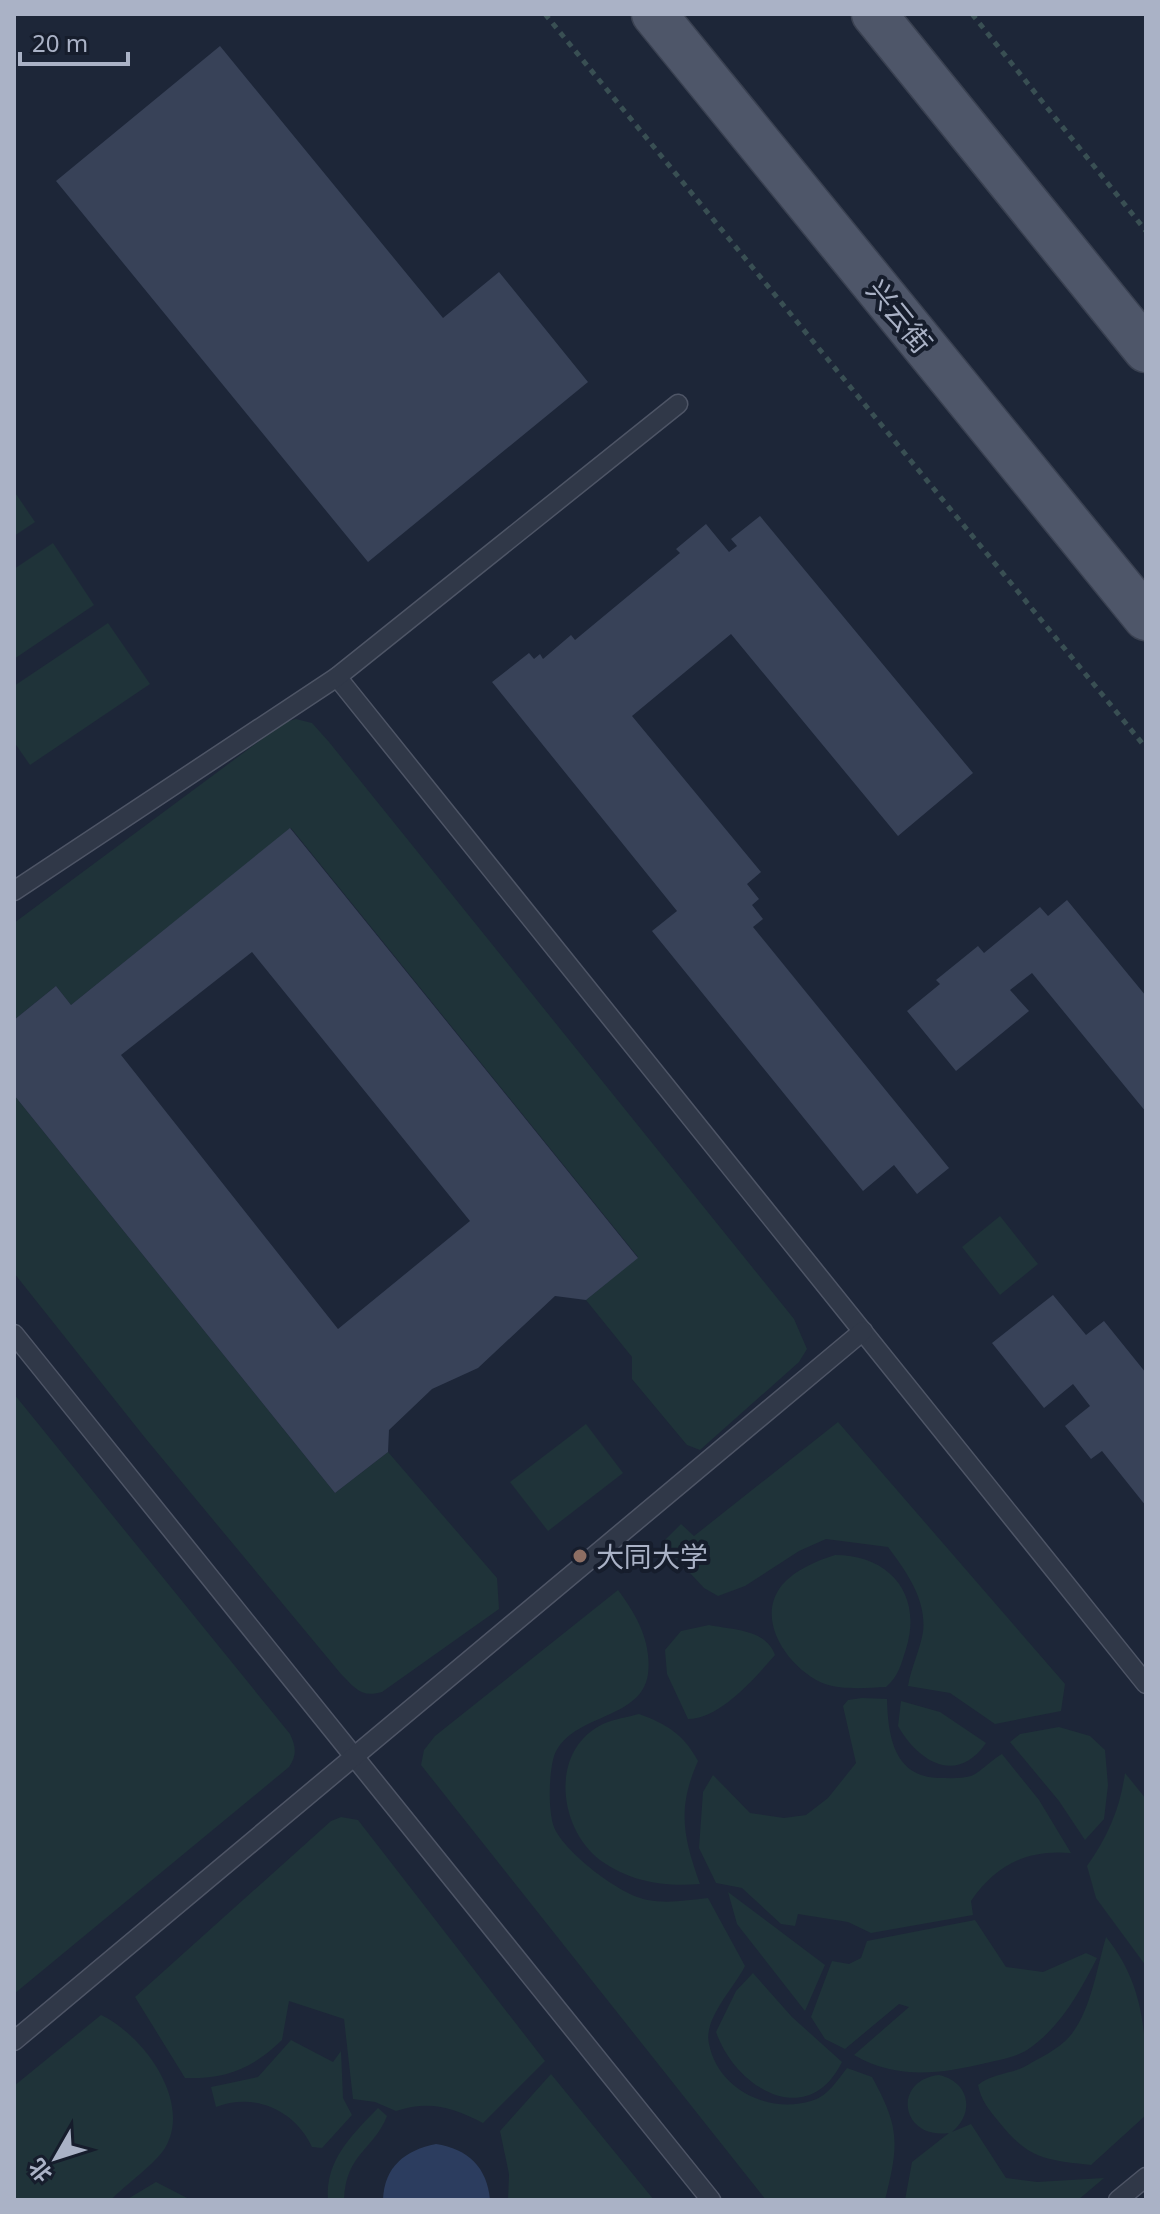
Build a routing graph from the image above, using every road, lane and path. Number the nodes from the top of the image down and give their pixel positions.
1 (545, 14) edge
2 (654, 14) edge
3 (874, 14) edge
4 (972, 14) edge
5 (1146, 231) edge
6 (1146, 350) edge
7 (678, 404) dead end
8 (1146, 618) edge
9 (337, 677) junction
10 (1146, 748) edge
11 (14, 891) edge
12 (863, 1331) junction
13 (14, 1334) edge
14 (1146, 1684) edge
15 (355, 1757) junction
16 (14, 2041) edge
17 (1146, 2177) edge
18 (711, 2200) edge
19 (1118, 2200) edge

1 - 10 path
2 - 8 main road, 兴云街
3 - 6 main road
4 - 5 path
7 - 9 lane
9 - 11 lane
9 - 12 lane
12 - 14 lane
12 - 15 lane
13 - 15 lane
15 - 16 lane
15 - 18 lane
17 - 19 lane

